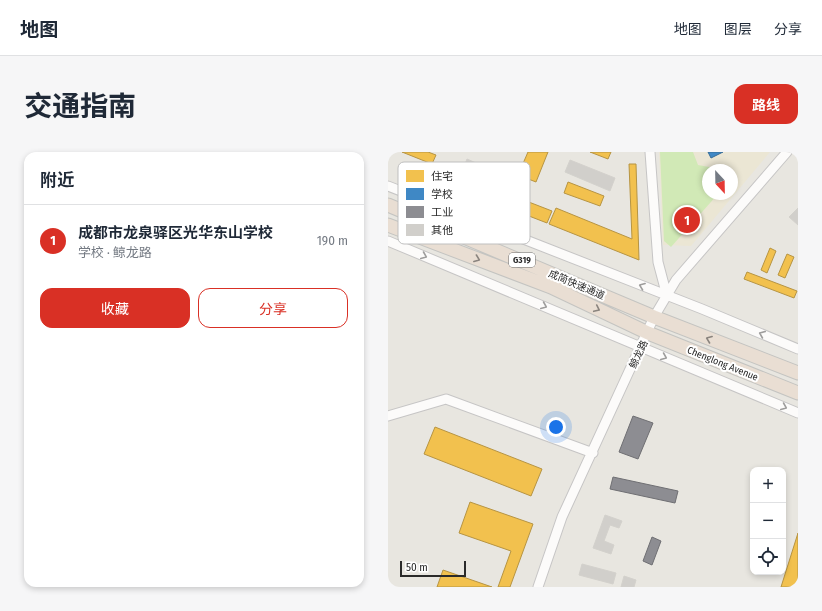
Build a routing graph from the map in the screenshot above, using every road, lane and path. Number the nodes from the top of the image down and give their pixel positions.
1 (650, 152) edge
2 (787, 152) edge
3 (388, 186) edge
4 (398, 190) edge
5 (388, 205) edge
6 (398, 209) edge
7 (388, 225) edge
8 (398, 229) edge
9 (388, 241) edge
10 (530, 242) edge
11 (438, 244) edge
12 (481, 244) edge
13 (667, 296) junction
14 (654, 317) junction
15 (648, 333) junction
16 (640, 347) junction
17 (798, 350) edge
18 (798, 373) edge
19 (798, 393) edge
20 (798, 413) edge
21 (388, 416) edge
22 (593, 453) junction
23 (538, 587) edge

1 - 13 street
2 - 13 street, 鲸龙路
4 -> 3 street
5 - 6 highway, 成简快速通道 / G319
7 -> 8 highway, 成简快速通道 / G319
9 -> 16 street
13 -> 10 street
11 -> 15 highway, 成简快速通道 / G319
12 - 14 highway, 成简快速通道 / G319
13 - 14 street, 鲸龙路
17 -> 13 street
14 - 15 street, 鲸龙路
18 -> 14 highway, Chenglong Avenue / G319
15 - 16 street, 鲸龙路
15 - 19 highway, Chenglong Avenue / G319
16 -> 20 street
16 - 22 street, 鲸龙路
21 - 22 street
22 - 23 street, 鲸龙路

